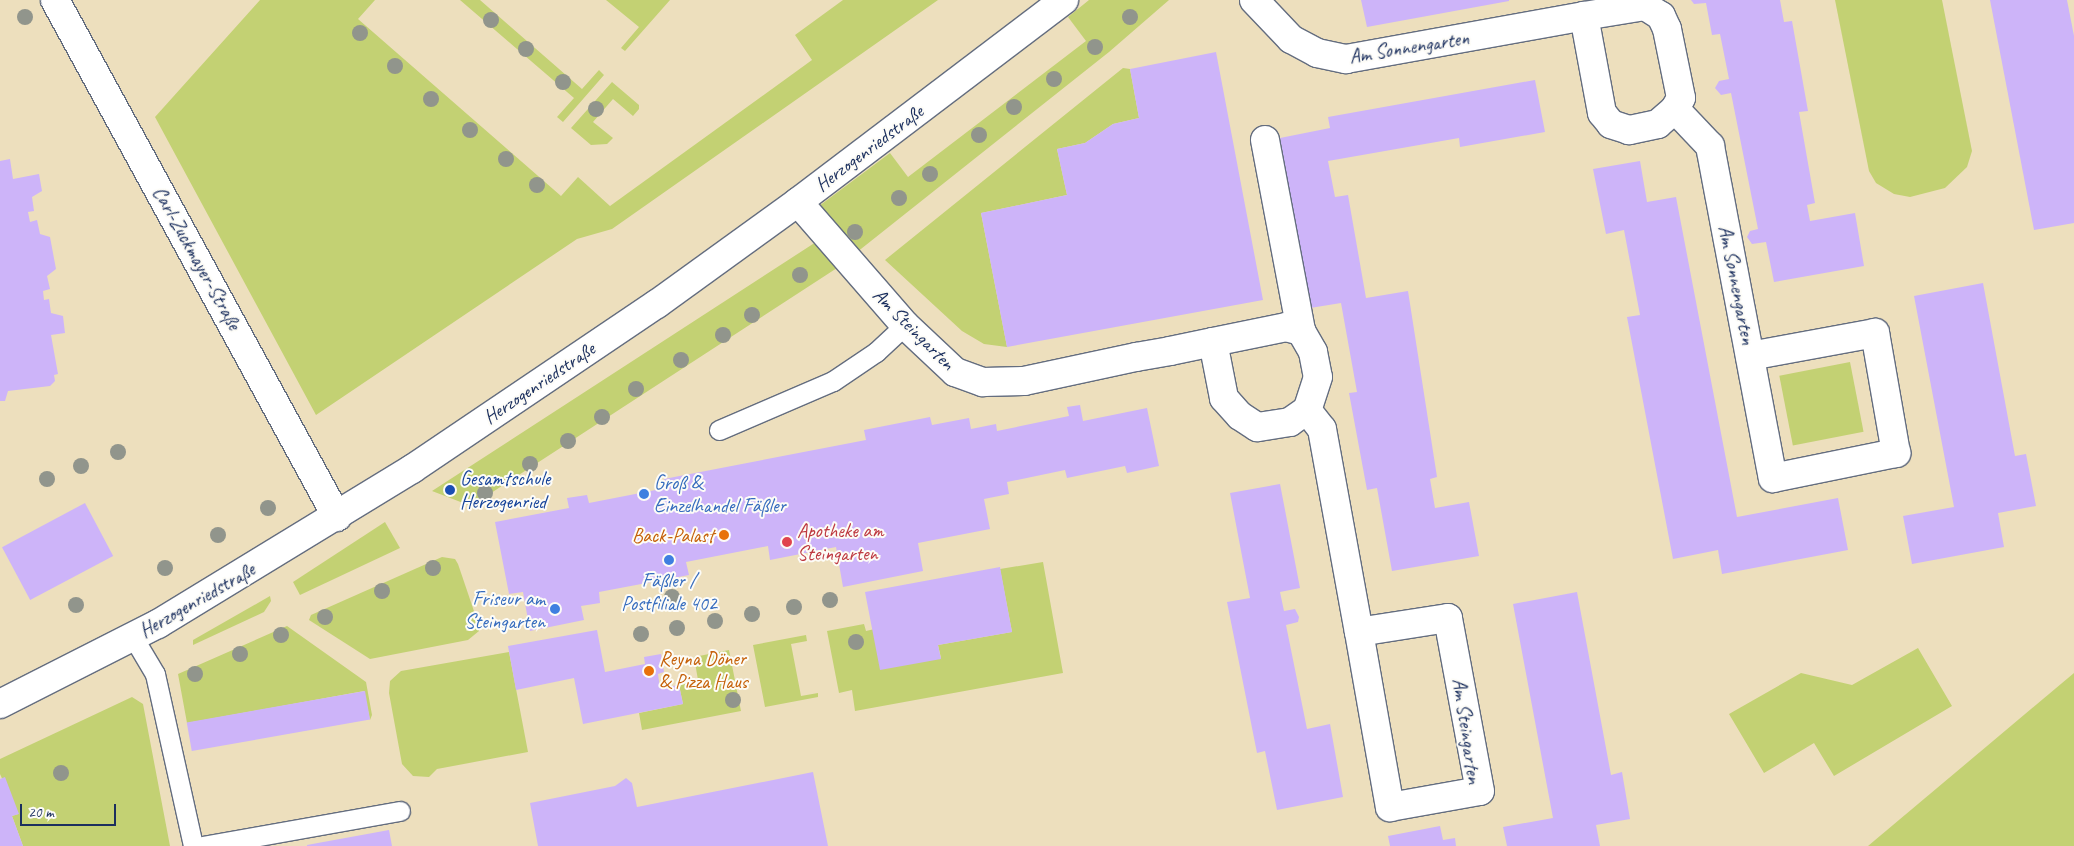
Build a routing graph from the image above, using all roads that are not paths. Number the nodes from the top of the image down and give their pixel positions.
1 (55, 0) edge
2 (1254, 0) edge
3 (1645, 3) edge
4 (1049, 5) edge
5 (1584, 16) junction
6 (1675, 109) junction
7 (1265, 140) dead end
8 (798, 202) junction
9 (905, 325) junction
10 (1300, 331) junction
11 (1213, 342) junction
12 (1750, 356) junction
13 (1308, 410) junction
14 (719, 430) dead end
15 (337, 517) junction
16 (1359, 632) junction
17 (133, 637) junction
18 (0, 704) edge
19 (400, 811) dead end
20 (193, 846) edge
21 (203, 846) edge

1 - 15 street, Carl-Zuckmayer-Straße
2 - 5 street, Am Sonnengarten
3 - 5 street, Am Sonnengarten
3 - 6 street, Am Sonnengarten
4 - 8 street, Herzogenriedstraße
5 - 6 street
6 - 12 street, Am Sonnengarten
7 - 10 street
8 - 9 street, Am Steingarten
8 - 15 street, Herzogenriedstraße
9 - 11 street, Am Steingarten
9 - 14 lane
10 - 11 street, Am Steingarten
10 - 13 street
11 - 13 street
12 - 12 street, Am Sonnengarten
13 - 16 street, Am Steingarten
15 - 17 street, Herzogenriedstraße
16 - 16 street, Am Steingarten
17 - 18 street, Herzogenriedstraße
17 - 20 lane
19 - 21 lane

